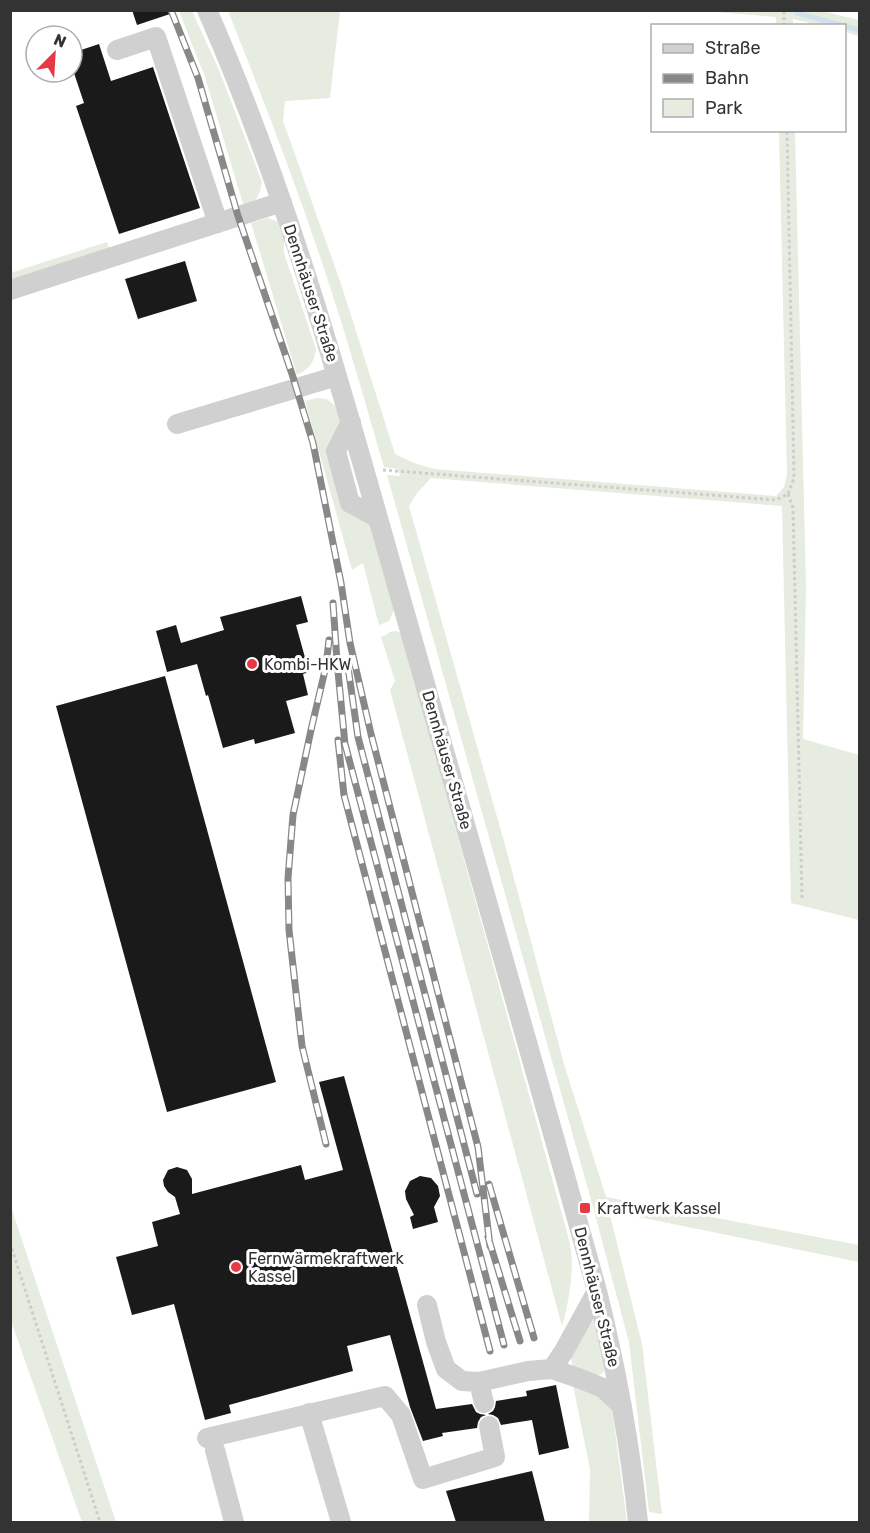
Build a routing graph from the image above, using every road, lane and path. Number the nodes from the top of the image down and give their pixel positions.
1 (207, 10) edge
2 (117, 50) dead end
3 (787, 132) edge
4 (282, 202) junction
5 (218, 223) junction
6 (10, 290) edge
7 (337, 376) junction
8 (351, 422) junction
9 (177, 424) dead end
10 (364, 469) junction
11 (788, 494) junction
12 (378, 518) junction
13 (802, 898) dead end
14 (10, 1243) edge
15 (597, 1291) junction
16 (427, 1305) dead end
17 (552, 1369) junction
18 (479, 1382) junction
19 (484, 1402) dead end
20 (622, 1406) junction
21 (309, 1413) junction
22 (489, 1426) dead end
23 (100, 1522) edge
24 (234, 1522) edge
25 (341, 1522) edge
26 (638, 1522) edge

1 - 4 street, Dennhäuser Straße
2 - 5 street
3 - 11 path
4 - 5 street
4 - 7 street, Dennhäuser Straße
5 - 6 street
7 - 8 street, Dennhäuser Straße
7 - 9 street
8 - 10 street, Dennhäuser Straße
8 - 12 street
10 - 11 path
10 - 12 street, Dennhäuser Straße
11 - 13 path
12 - 15 street, Dennhäuser Straße
14 - 23 path
15 - 17 street
15 - 20 street, Dennhäuser Straße
16 - 18 street
17 - 18 street
17 - 20 street
18 - 19 street
20 - 26 street, Dennhäuser Straße
21 - 22 street
21 - 24 street
21 - 25 street

